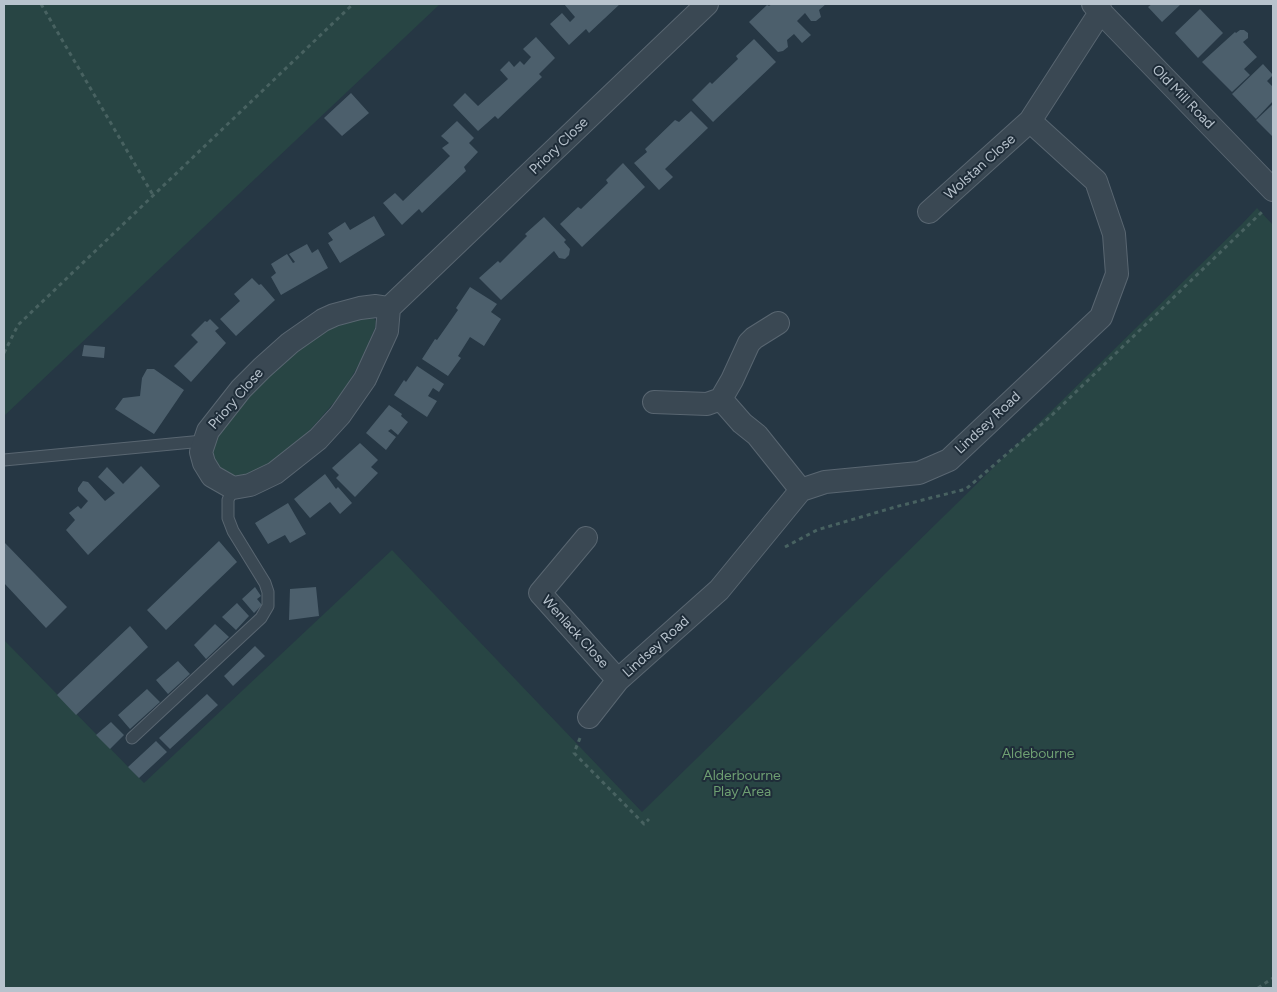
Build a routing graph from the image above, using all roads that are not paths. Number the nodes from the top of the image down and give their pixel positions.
1 (707, 4) edge
2 (1097, 8) edge
3 (1030, 122) junction
4 (1273, 190) edge
5 (929, 212) dead end
6 (390, 308) junction
7 (778, 323) dead end
8 (721, 399) junction
9 (654, 402) dead end
10 (203, 441) junction
11 (4, 460) edge
12 (234, 488) junction
13 (801, 490) junction
14 (586, 538) dead end
15 (618, 680) junction
16 (589, 717) road end
17 (132, 738) dead end

1 - 6 street, Priory Close
2 - 3 street
2 - 4 street, Old Mill Road
3 - 5 street, Wolstan Close
3 - 13 street, Lindsey Road
6 - 10 street, Priory Close
6 - 12 street
7 - 8 street
8 - 9 street
8 - 13 street
10 - 11 lane
10 - 12 street, Priory Close
12 - 17 lane
13 - 15 street, Lindsey Road
14 - 15 street, Wenlack Close
15 - 16 street, Lindsey Road

